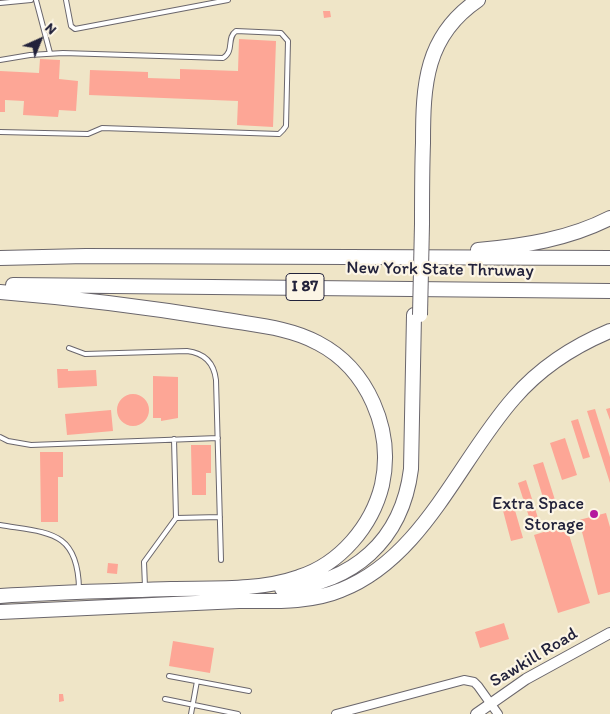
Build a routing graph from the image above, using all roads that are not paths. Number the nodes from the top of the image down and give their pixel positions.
1 (31, 0) edge
2 (36, 0) edge
3 (66, 0) edge
4 (228, 0) edge
5 (467, 0) edge
6 (478, 0) edge
7 (0, 3) edge
8 (50, 54) junction
9 (0, 60) edge
10 (0, 132) edge
11 (610, 218) edge
12 (418, 224) junction
13 (0, 258) edge
14 (381, 258) junction
15 (610, 258) edge
16 (0, 285) edge
17 (610, 291) edge
18 (0, 292) edge
19 (417, 315) junction
20 (610, 331) edge
21 (69, 348) dead end
22 (0, 437) edge
23 (218, 438) junction
24 (174, 439) junction
25 (220, 517) junction
26 (176, 518) junction
27 (0, 526) edge
28 (221, 560) dead end
29 (247, 587) junction
30 (146, 590) junction
31 (79, 591) junction
32 (0, 596) edge
33 (291, 599) junction
34 (3, 612) edge
35 (610, 632) edge
36 (169, 676) dead end
37 (197, 681) junction
38 (249, 691) dead end
39 (165, 699) dead end
40 (491, 703) junction
41 (192, 705) junction
42 (191, 714) edge
43 (238, 714) edge
44 (336, 714) edge
45 (476, 714) edge
46 (498, 714) edge

1 - 7 lane
2 - 8 lane
3 - 4 lane
5 - 12 highway
6 - 12 highway
8 - 9 lane
8 - 10 lane
11 - 14 highway
12 - 19 highway
13 - 14 highway, New York State Thruway / I 87
14 - 15 highway, New York State Thruway / I 87
16 - 17 highway, New York State Thruway / I 87
18 - 29 highway
19 - 29 highway
19 - 33 highway
20 - 33 highway
21 - 23 lane
22 - 24 lane
23 - 24 lane
23 - 25 lane
24 - 26 lane
25 - 26 lane
25 - 28 lane
26 - 30 lane
27 - 31 lane
29 - 30 highway
30 - 31 highway
31 - 32 highway
33 - 34 highway
35 - 40 street, Sawkill Road
36 - 37 lane
37 - 38 lane
37 - 41 lane
39 - 41 lane
40 - 44 street
40 - 45 street, Sawkill Road
40 - 46 street
41 - 42 lane
41 - 43 lane

